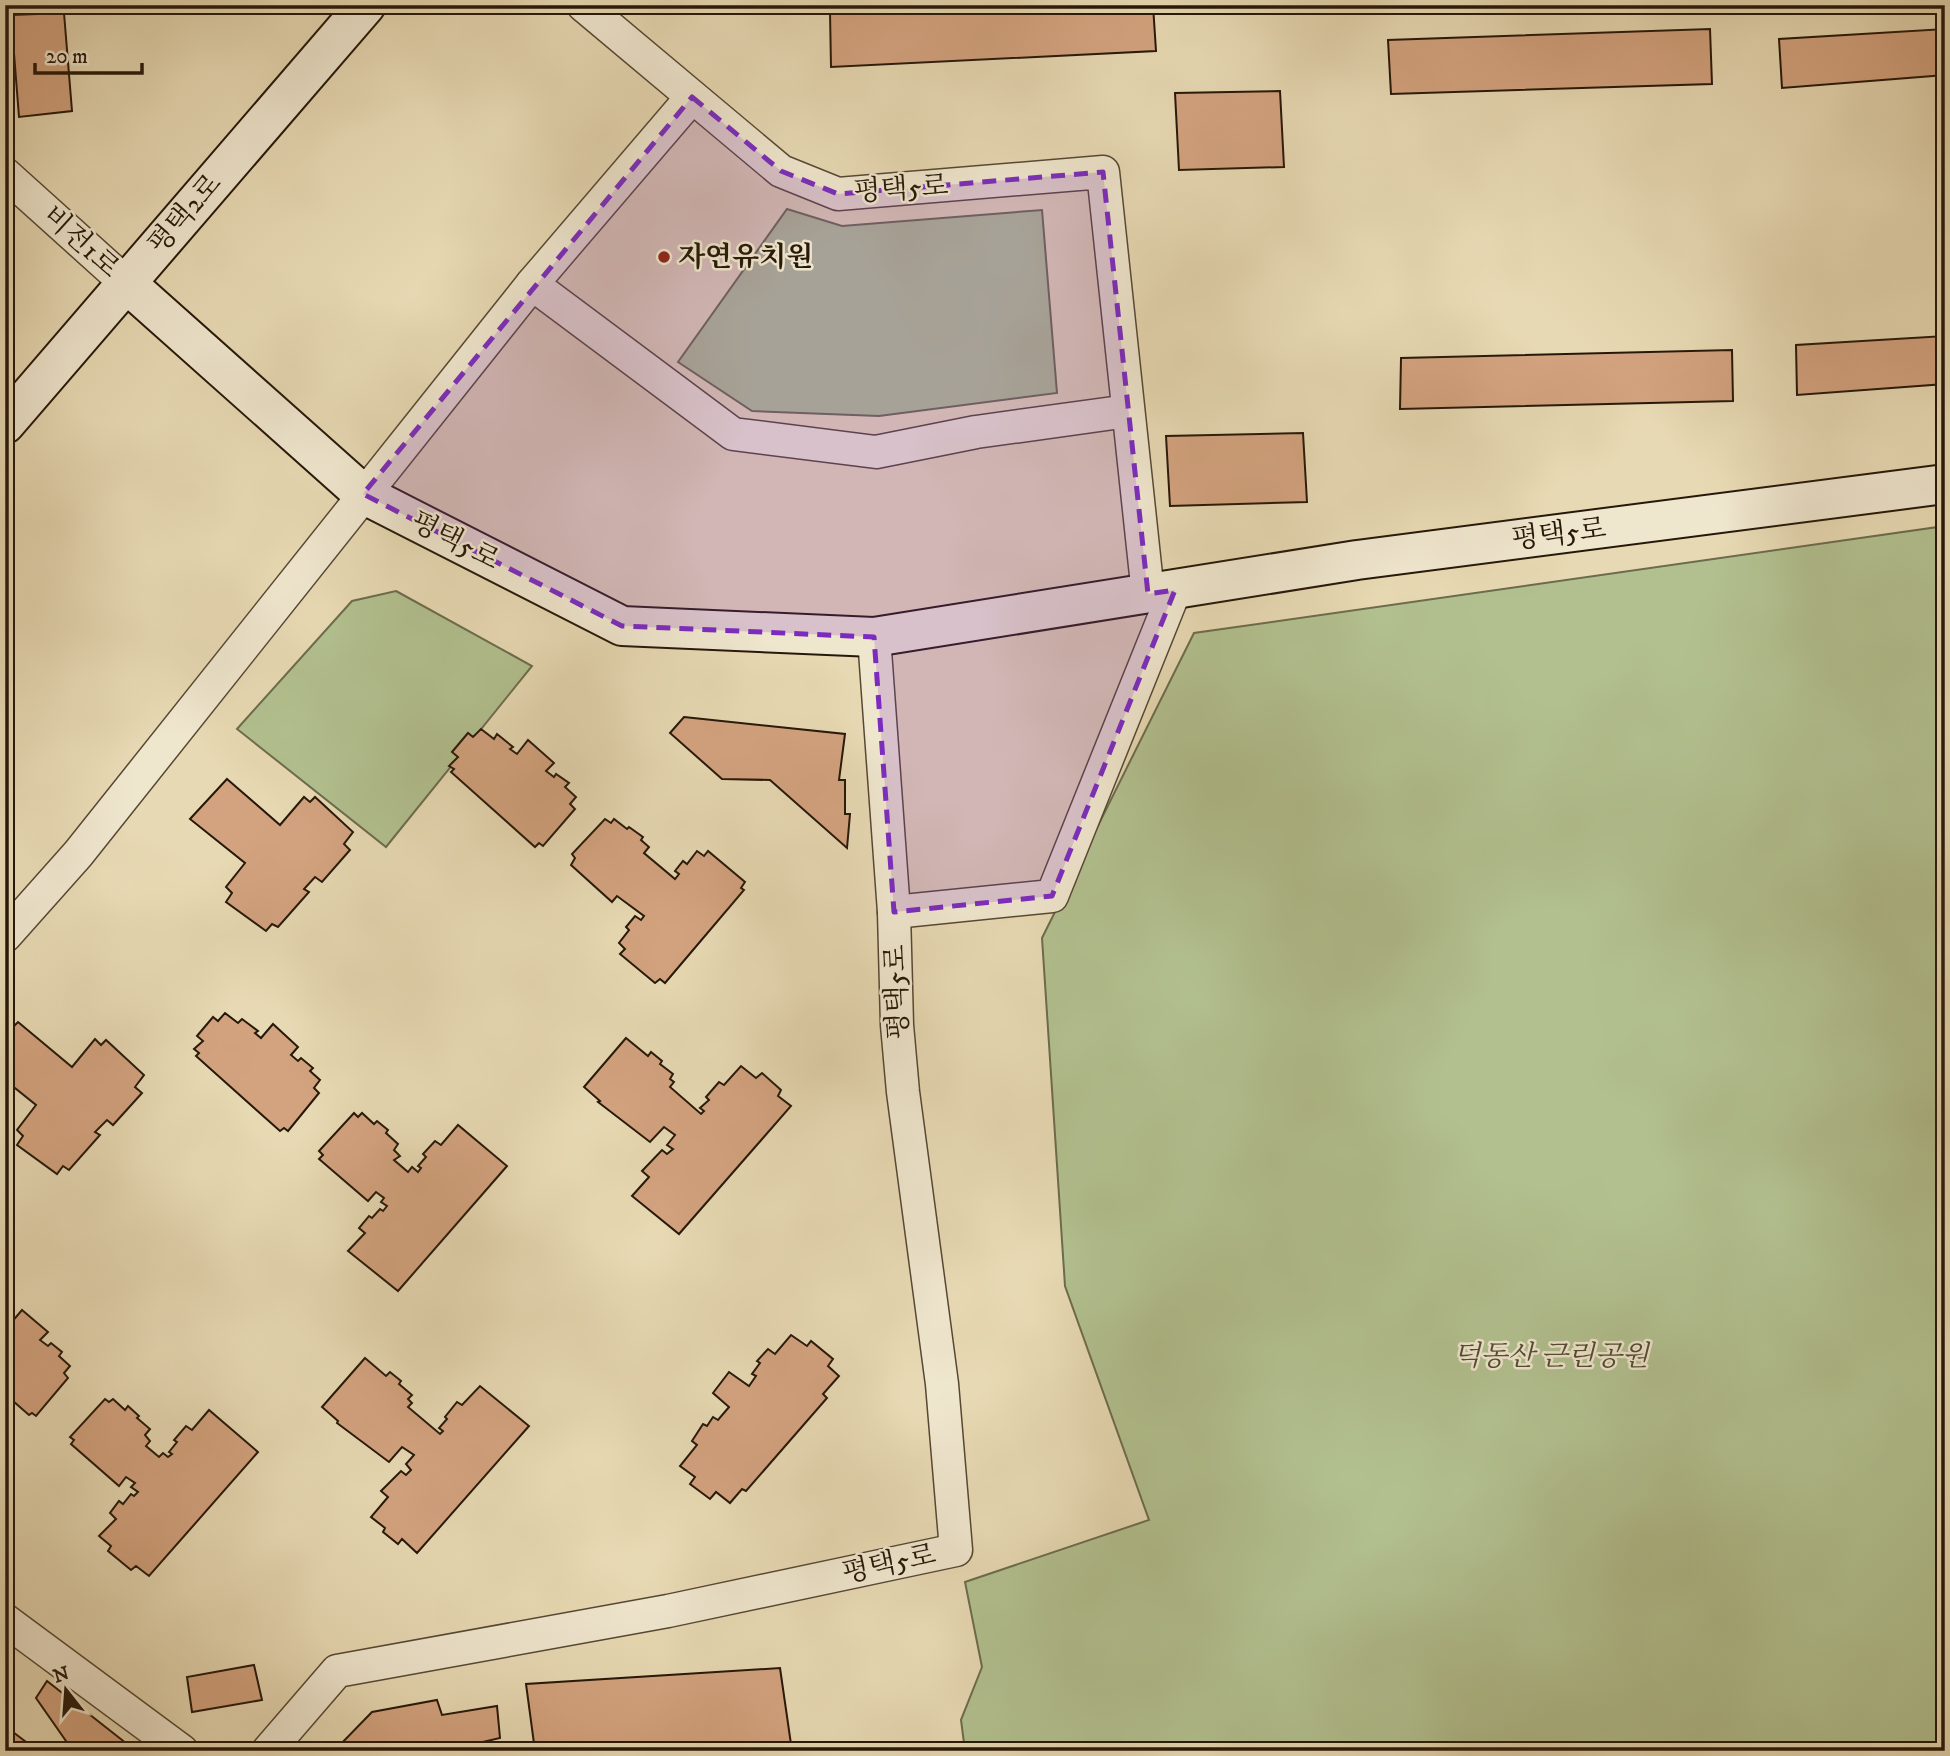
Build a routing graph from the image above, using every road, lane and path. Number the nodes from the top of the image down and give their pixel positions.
1 (366, 5) edge
2 (583, 5) edge
3 (692, 97) junction
4 (5, 174) edge
5 (125, 282) junction
6 (532, 284) junction
7 (1128, 411) junction
8 (5, 424) edge
9 (1945, 484) edge
10 (363, 494) junction
11 (1161, 592) junction
12 (874, 637) junction
13 (894, 912) junction
14 (5, 936) edge
15 (5, 1620) edge
16 (181, 1751) edge
17 (268, 1751) edge

1 - 5 street, 평택2로
2 - 3 street
3 - 6 street
3 - 7 street, 평택5로
4 - 5 street, 비전1로
5 - 8 street, 평택2로
5 - 10 street, 평택5로
6 - 7 street
6 - 10 street
7 - 11 street, 평택5로
9 - 11 street, 평택5로
10 - 12 street, 평택5로
10 - 14 street
11 - 12 street, 평택5로
11 - 13 street, 평택5로
12 - 13 street, 평택5로
13 - 17 street, 평택5로
15 - 16 street

